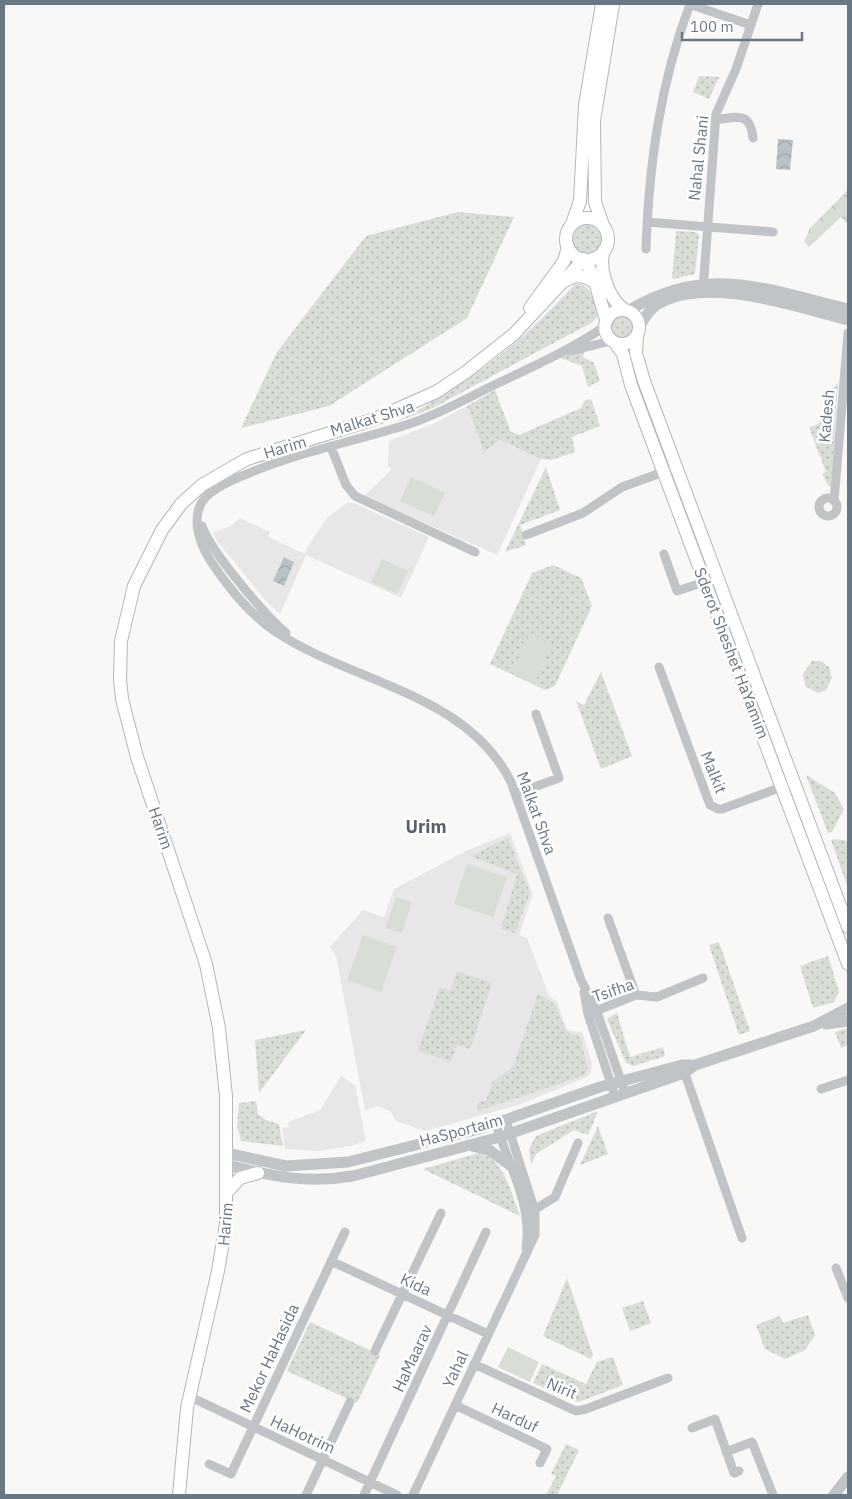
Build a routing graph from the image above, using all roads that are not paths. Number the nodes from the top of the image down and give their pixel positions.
1 (602, 4) edge
2 (614, 4) edge
3 (690, 4) edge
4 (758, 4) edge
5 (751, 25) junction
6 (715, 120) junction
7 (753, 138) dead end
8 (647, 222) junction
9 (572, 224) junction
10 (603, 225) junction
11 (707, 226) junction
12 (773, 232) dead end
13 (568, 247) junction
14 (646, 248) dead end
15 (604, 250) junction
16 (585, 260) junction
17 (561, 284) junction
18 (596, 284) junction
19 (703, 288) junction
20 (848, 309) edge
21 (627, 311) junction
22 (848, 320) edge
23 (605, 323) junction
24 (638, 331) junction
25 (848, 333) edge
26 (613, 342) junction
27 (558, 354) junction
28 (480, 360) junction
29 (331, 447) junction
30 (837, 466) junction
31 (848, 466) edge
32 (676, 467) junction
33 (664, 471) junction
34 (834, 501) dead end
35 (526, 535) dead end
36 (475, 552) dead end
37 (664, 554) dead end
38 (717, 578) junction
39 (705, 582) junction
40 (658, 667) dead end
41 (536, 714) dead end
42 (788, 784) junction
43 (515, 794) junction
44 (608, 918) dead end
45 (848, 927) edge
46 (848, 964) edge
47 (703, 978) dead end
48 (636, 994) junction
49 (848, 1008) edge
50 (593, 1013) junction
51 (848, 1021) edge
52 (814, 1026) junction
53 (683, 1069) junction
54 (848, 1080) edge
55 (618, 1088) junction
56 (821, 1089) dead end
57 (501, 1122) junction
58 (505, 1135) junction
59 (578, 1143) dead end
60 (468, 1146) junction
61 (226, 1160) junction
62 (510, 1165) junction
63 (258, 1173) junction
64 (228, 1191) junction
65 (531, 1212) junction
66 (442, 1213) dead end
67 (345, 1232) dead end
68 (486, 1232) dead end
69 (742, 1238) dead end
70 (331, 1261) junction
71 (836, 1268) dead end
72 (402, 1294) junction
73 (848, 1298) edge
74 (448, 1315) junction
75 (488, 1334) junction
76 (375, 1351) dead end
77 (474, 1364) junction
78 (668, 1378) dead end
79 (197, 1400) dead end
80 (350, 1402) dead end
81 (455, 1405) junction
82 (253, 1427) junction
83 (692, 1428) dead end
84 (726, 1452) junction
85 (323, 1460) junction
86 (540, 1463) dead end
87 (209, 1464) dead end
88 (739, 1471) dead end
89 (848, 1477) edge
90 (370, 1482) junction
91 (416, 1494) edge
92 (179, 1495) edge
93 (306, 1495) edge
94 (364, 1495) edge
95 (397, 1495) edge
96 (773, 1495) edge
97 (834, 1495) edge

1 - 9 main road
2 - 10 main road
3 - 5 street
3 - 8 street
4 - 5 street, Nahal Shani
5 - 6 street, Nahal Shani
6 - 7 street
6 - 11 street, Nahal Shani
8 - 11 street
8 - 14 street
9 - 10 main road
9 - 13 main road
10 - 15 main road
11 - 12 street
11 - 19 street, Nahal Shani
13 - 16 main road
13 - 28 main road, Harim
15 - 16 main road
15 - 21 main road
16 - 17 main road, Harim
16 - 18 main road
17 - 18 main road
17 - 28 main road, Harim
18 - 23 main road
19 - 20 street
19 - 21 street
19 - 22 street
19 - 24 street
21 - 23 main road
21 - 24 main road
23 - 26 main road
23 - 27 street, Malkat Shva
24 - 26 main road
24 - 32 main road, Sderot Sheshet HaYamim
25 - 30 street, Kadesh
26 - 27 street, Malkat Shva
26 - 33 main road, Sderot Sheshet HaYamim
27 - 29 street, Malkat Shva
28 - 61 main road, Harim
29 - 36 street
29 - 43 street, Malkat Shva
30 - 31 street
30 - 34 street, Kadesh
32 - 33 street
32 - 38 main road, Sderot Sheshet HaYamim
33 - 35 street
33 - 39 main road, Sderot Sheshet HaYamim
37 - 39 street
38 - 39 street
38 - 42 main road, Sderot Sheshet HaYamim
39 - 42 main road, Sderot Sheshet HaYamim
40 - 42 street, Malkit
41 - 43 street
42 - 45 main road, Sderot Sheshet HaYamim
42 - 46 main road, Sderot Sheshet HaYamim
43 - 50 street, Malkat Shva
44 - 48 street
47 - 48 street, Tsifha
48 - 50 street, Tsifha
49 - 52 street, HaSportaim
50 - 55 street, Malkat Shva
51 - 52 street, HaSportaim
52 - 53 street, HaSportaim
53 - 55 street, HaSportaim
53 - 69 street
54 - 56 street
55 - 57 street, HaSportaim
55 - 58 street, HaSportaim
57 - 58 street, Yahal
57 - 61 street, HaSportaim
58 - 60 street, HaSportaim
58 - 62 street, Yahal
58 - 65 street, Yahal
59 - 65 street
60 - 62 street
60 - 63 street, HaSportaim
61 - 63 street, HaSportaim
61 - 64 main road, Harim
62 - 65 street, Yahal
63 - 64 main road
64 - 92 main road, Harim
65 - 75 street, Yahal
66 - 72 street
67 - 70 street, Mekor HaHasida
68 - 74 street, HaMaarav
70 - 72 street, Kida
70 - 82 street, Mekor HaHasida
71 - 73 street
72 - 74 street, Kida
72 - 76 street
74 - 75 street, Kida
74 - 90 street, HaMaarav
75 - 77 street, Yahal
77 - 78 street, Nirit
77 - 81 street, Yahal
79 - 82 street, HaHotrim
80 - 85 street
81 - 86 street, Harduf
81 - 91 street, Yahal
82 - 85 street, HaHotrim
82 - 87 street, Mekor HaHasida
83 - 84 street
84 - 88 street
84 - 96 street
85 - 90 street, HaHotrim
85 - 93 street
89 - 97 street
90 - 94 street, HaMaarav
90 - 95 street, HaHotrim

